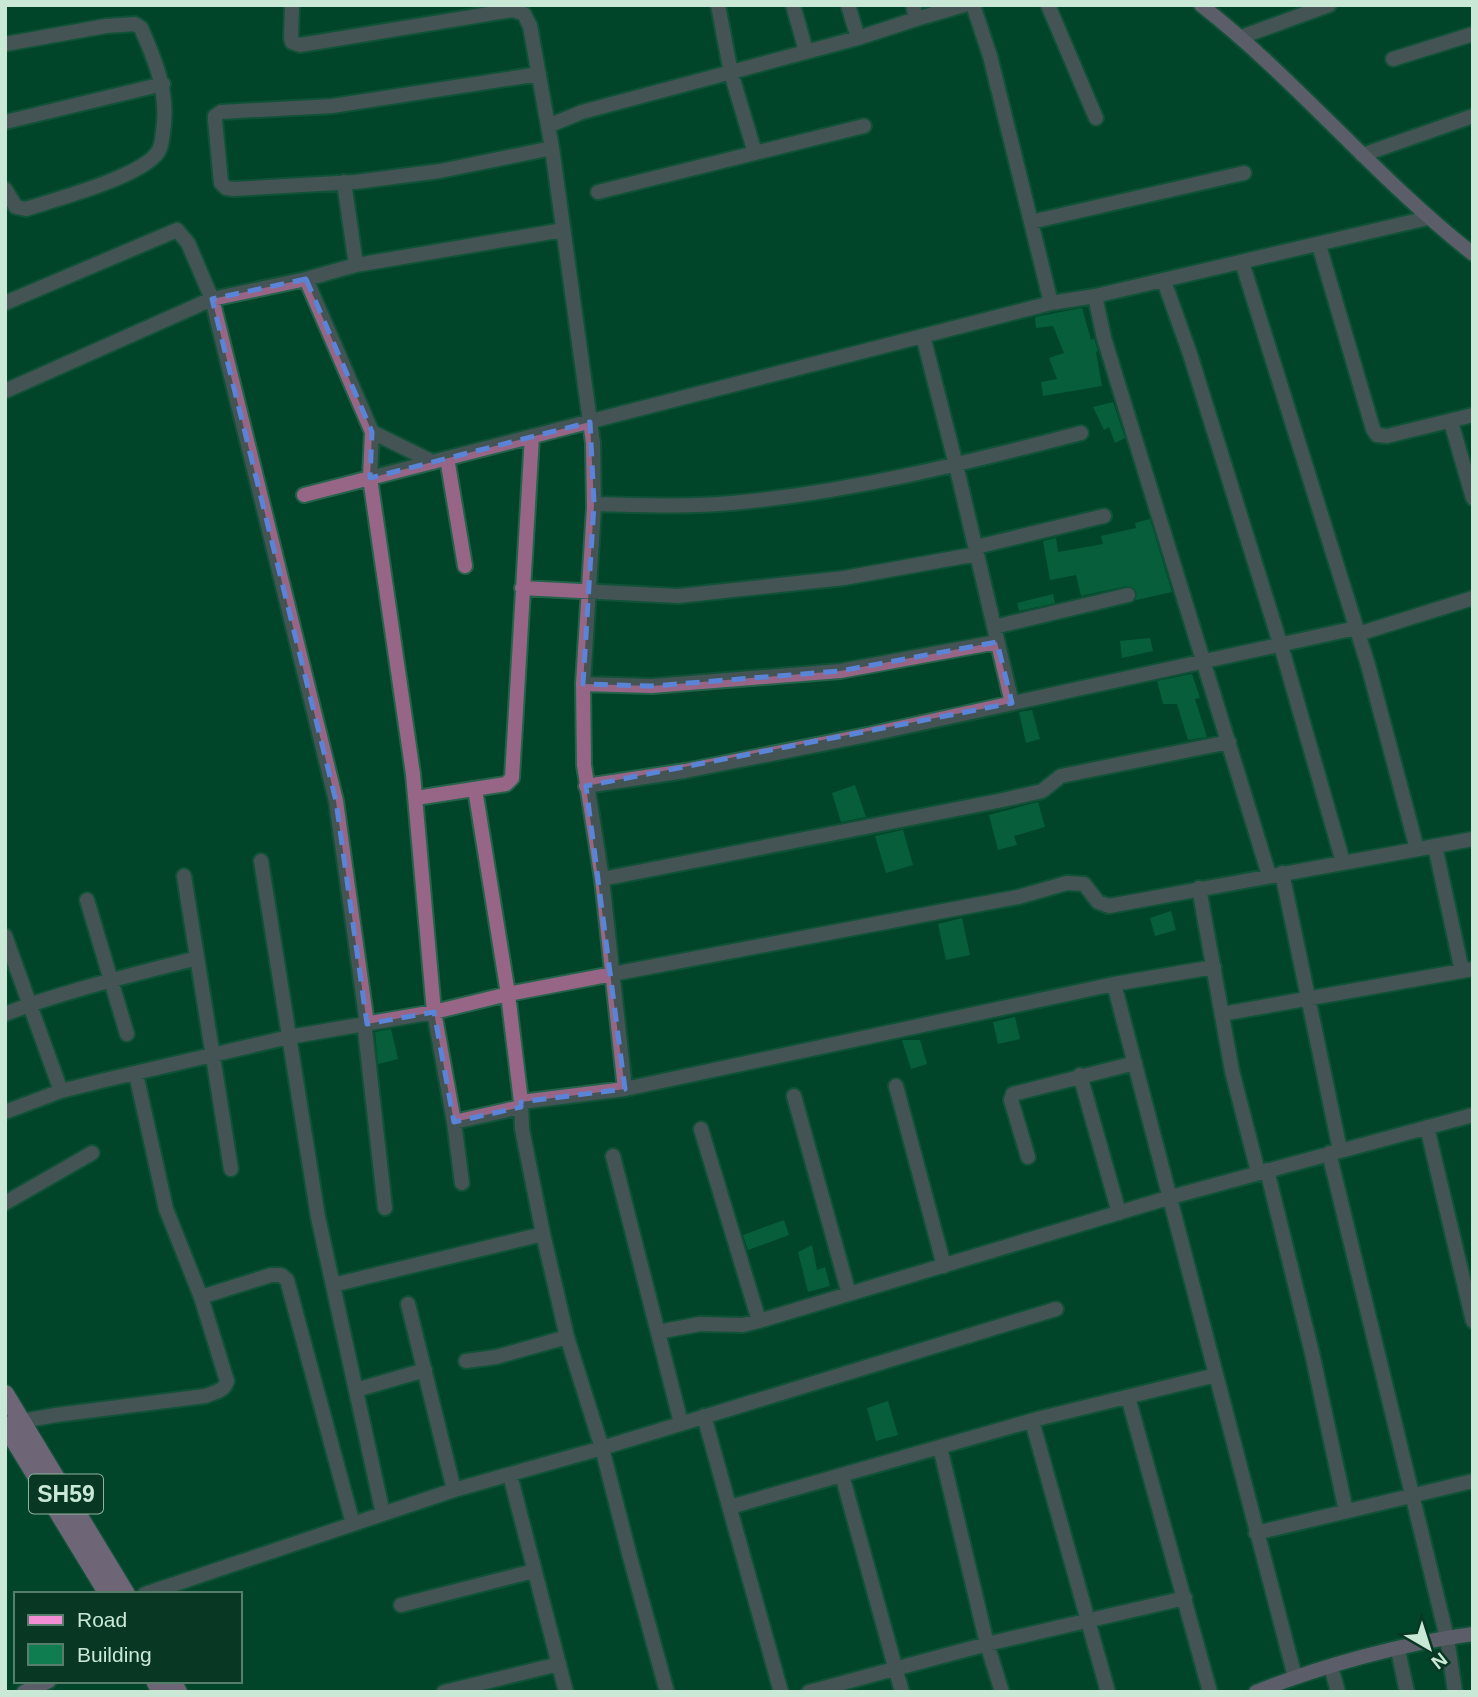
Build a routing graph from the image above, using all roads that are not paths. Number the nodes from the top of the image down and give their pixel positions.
1 (292, 5) edge
2 (718, 5) edge
3 (793, 5) edge
4 (848, 5) edge
5 (964, 5) edge
6 (973, 5) edge
7 (1048, 5) edge
8 (1201, 5) edge
9 (1329, 5) edge
10 (915, 12) edge
11 (1473, 34) edge
12 (1241, 37) junction
13 (858, 38) junction
14 (5, 44) edge
15 (806, 51) junction
16 (1393, 59) dead end
17 (731, 73) junction
18 (539, 74) junction
19 (163, 83) junction
20 (1473, 116) edge
21 (1097, 118) dead end
22 (5, 122) edge
23 (548, 126) junction
24 (864, 126) dead end
25 (552, 148) junction
26 (755, 153) junction
27 (1362, 155) junction
28 (1244, 173) dead end
29 (344, 182) junction
30 (597, 192) dead end
31 (6, 193) edge
32 (1428, 218) junction
33 (1031, 222) junction
34 (563, 230) junction
35 (1319, 245) junction
36 (1473, 254) edge
37 (1242, 262) junction
38 (356, 265) junction
39 (306, 279) junction
40 (1164, 281) junction
41 (1096, 296) junction
42 (212, 299) junction
43 (5, 303) edge
44 (1051, 303) junction
45 (923, 336) junction
46 (5, 391) edge
47 (1473, 415) edge
48 (590, 422) junction
49 (1451, 422) junction
50 (372, 432) junction
51 (1081, 433) dead end
52 (532, 436) junction
53 (440, 460) junction
54 (956, 465) junction
55 (1470, 477) edge
56 (370, 478) junction
57 (304, 495) dead end
58 (1473, 498) edge
59 (594, 504) junction
60 (1104, 516) dead end
61 (976, 551) junction
62 (465, 566) dead end
63 (522, 589) junction
64 (590, 592) junction
65 (1128, 596) dead end
66 (1473, 598) edge
67 (994, 627) junction
68 (1357, 631) junction
69 (997, 642) junction
70 (1280, 646) junction
71 (1203, 662) junction
72 (583, 684) junction
73 (1012, 704) junction
74 (1229, 742) junction
75 (586, 786) junction
76 (475, 789) junction
77 (416, 798) junction
78 (1473, 839) edge
79 (1435, 846) junction
80 (1417, 849) junction
81 (261, 861) dead end
82 (1343, 862) junction
83 (1276, 874) junction
84 (184, 876) dead end
85 (602, 879) junction
86 (1199, 888) junction
87 (87, 900) dead end
88 (5, 936) edge
89 (197, 958) junction
90 (1214, 967) junction
91 (1467, 970) edge
92 (614, 975) junction
93 (111, 981) junction
94 (1114, 984) junction
95 (508, 994) junction
96 (1307, 1000) junction
97 (30, 1005) junction
98 (434, 1012) junction
99 (5, 1014) edge
100 (1222, 1014) junction
101 (367, 1024) junction
102 (127, 1034) dead end
103 (289, 1037) junction
104 (214, 1055) junction
105 (1135, 1063) junction
106 (136, 1074) junction
107 (1080, 1075) junction
108 (896, 1086) dead end
109 (625, 1089) junction
110 (61, 1091) junction
111 (794, 1096) dead end
112 (521, 1105) junction
113 (5, 1112) edge
114 (1473, 1115) edge
115 (454, 1122) junction
116 (1427, 1127) junction
117 (701, 1129) dead end
118 (1335, 1152) junction
119 (92, 1153) dead end
120 (613, 1156) dead end
121 (1028, 1157) dead end
122 (231, 1169) dead end
123 (1263, 1171) junction
124 (461, 1183) dead end
125 (1171, 1197) junction
126 (5, 1203) edge
127 (385, 1208) dead end
128 (1119, 1213) junction
129 (543, 1234) junction
130 (944, 1266) junction
131 (333, 1285) junction
132 (849, 1294) junction
133 (201, 1297) junction
134 (408, 1304) dead end
135 (1056, 1309) dead end
136 (759, 1321) junction
137 (1473, 1321) edge
138 (658, 1332) junction
139 (567, 1337) junction
140 (466, 1362) dead end
141 (425, 1370) junction
142 (1216, 1375) junction
143 (356, 1390) junction
144 (5, 1394) edge
145 (1128, 1397) junction
146 (704, 1416) junction
147 (1032, 1421) junction
148 (14, 1423) edge
149 (681, 1423) junction
150 (940, 1447) junction
151 (602, 1448) junction
152 (510, 1475) junction
153 (842, 1475) junction
154 (1473, 1481) edge
155 (454, 1490) junction
156 (1411, 1496) junction
157 (730, 1507) junction
158 (1346, 1511) junction
159 (383, 1514) junction
160 (353, 1524) junction
161 (1256, 1533) junction
162 (534, 1571) junction
163 (107, 1592) edge
164 (125, 1592) edge
165 (151, 1592) edge
166 (1185, 1598) junction
167 (401, 1605) dead end
168 (1089, 1620) junction
169 (1473, 1634) edge
170 (1447, 1637) junction
171 (987, 1644) junction
172 (1398, 1650) junction
173 (559, 1664) junction
174 (1331, 1667) junction
175 (896, 1669) junction
176 (1295, 1676) junction
177 (44, 1683) edge
178 (24, 1692) edge
179 (444, 1692) edge
180 (566, 1692) edge
181 (667, 1692) edge
182 (781, 1692) edge
183 (809, 1692) edge
184 (901, 1692) edge
185 (1002, 1692) edge
186 (1108, 1692) edge
187 (1210, 1692) edge
188 (1256, 1692) edge
189 (1338, 1692) edge
190 (1407, 1692) edge
191 (1455, 1692) edge

1 - 18 street
2 - 17 street
3 - 15 street
4 - 13 street
5 - 10 street
6 - 33 street
7 - 21 street
8 - 12 street
9 - 12 street
10 - 13 street
11 - 16 street
12 - 27 street
13 - 15 street
14 - 19 street
15 - 17 street
17 - 23 street
17 - 26 street
18 - 23 street
18 - 29 street
19 - 22 street
19 - 31 street
20 - 27 street
23 - 25 street
24 - 26 street
25 - 29 street
25 - 34 street
26 - 30 street
27 - 32 street
28 - 33 street
29 - 38 street
32 - 35 street
32 - 36 street
33 - 44 street
34 - 38 street
34 - 48 street
35 - 37 street
35 - 49 street
37 - 40 street
37 - 68 street
38 - 39 street
39 - 42 street
39 - 50 street
40 - 41 street
40 - 70 street
41 - 44 street
41 - 71 street
42 - 43 street
42 - 46 street
42 - 101 street
44 - 45 street
45 - 48 street
45 - 54 street
47 - 49 street
48 - 52 street
48 - 59 street
49 - 55 street
50 - 53 street
50 - 56 street
51 - 54 street
52 - 53 street
52 - 63 street
53 - 56 street
53 - 62 street
54 - 59 street
54 - 61 street
55 - 58 street
56 - 57 street
56 - 77 street
59 - 64 street
60 - 61 street
61 - 64 street
61 - 67 street
63 - 64 street
63 - 76 street
64 - 72 street
65 - 67 street
66 - 68 street
67 - 69 street
68 - 70 street
68 - 80 street
69 - 72 street
69 - 73 street
70 - 71 street
70 - 82 street
71 - 73 street
71 - 74 street
72 - 75 street
73 - 75 street
74 - 83 street
74 - 85 street
75 - 85 street
76 - 77 street
76 - 95 street
77 - 98 street
78 - 79 street
79 - 80 street
79 - 91 street
80 - 82 street
81 - 103 street
82 - 83 street
83 - 86 street
83 - 96 street
84 - 89 street
85 - 92 street
86 - 90 street
86 - 92 street
87 - 93 street
88 - 97 street
89 - 93 street
89 - 104 street
90 - 94 street
90 - 100 street
91 - 96 street
92 - 95 street
92 - 109 street
93 - 97 street
93 - 102 street
94 - 105 street
94 - 109 street
95 - 98 street
95 - 112 street
96 - 100 street
96 - 118 street
97 - 99 street
97 - 110 street
98 - 101 street
98 - 115 street
100 - 123 street
101 - 103 street
101 - 127 street
103 - 104 street
103 - 131 street
104 - 106 street
104 - 122 street
105 - 107 street
105 - 125 street
106 - 110 street
106 - 133 street
107 - 121 street
107 - 128 street
108 - 130 street
109 - 112 street
110 - 113 street
111 - 132 street
112 - 115 street
112 - 129 street
114 - 116 street
115 - 124 street
116 - 118 street
116 - 137 street
117 - 136 street
118 - 123 street
118 - 156 street
119 - 126 street
120 - 138 street
123 - 125 street
123 - 158 street
125 - 128 street
125 - 142 street
128 - 130 street
129 - 131 street
129 - 139 street
130 - 132 street
131 - 143 street
132 - 136 street
133 - 148 street
133 - 160 street
134 - 141 street
135 - 146 street
136 - 138 street
138 - 149 street
139 - 140 street
139 - 151 street
141 - 143 street
141 - 155 street
142 - 145 street
142 - 161 street
143 - 159 street
144 - 148 main road, SH59
145 - 147 street
145 - 166 street
146 - 149 street
146 - 157 street
147 - 150 street
147 - 168 street
148 - 163 main road, SH59
148 - 164 main road, SH59
149 - 151 street
150 - 153 street
150 - 171 street
151 - 152 street
151 - 181 street
152 - 155 street
152 - 162 street
153 - 157 street
153 - 175 street
154 - 156 street
155 - 159 street
156 - 158 street
156 - 170 street
157 - 182 street
158 - 161 street
159 - 160 street
160 - 165 street
161 - 176 street
162 - 167 street
162 - 173 street
166 - 168 street
166 - 187 street
168 - 171 street
168 - 186 street
169 - 170 street
170 - 172 street
170 - 191 street
171 - 175 street
171 - 185 street
172 - 174 street
172 - 190 street
173 - 179 street
173 - 180 street
174 - 176 street
174 - 189 street
175 - 183 street
175 - 184 street
176 - 188 street
177 - 178 street

